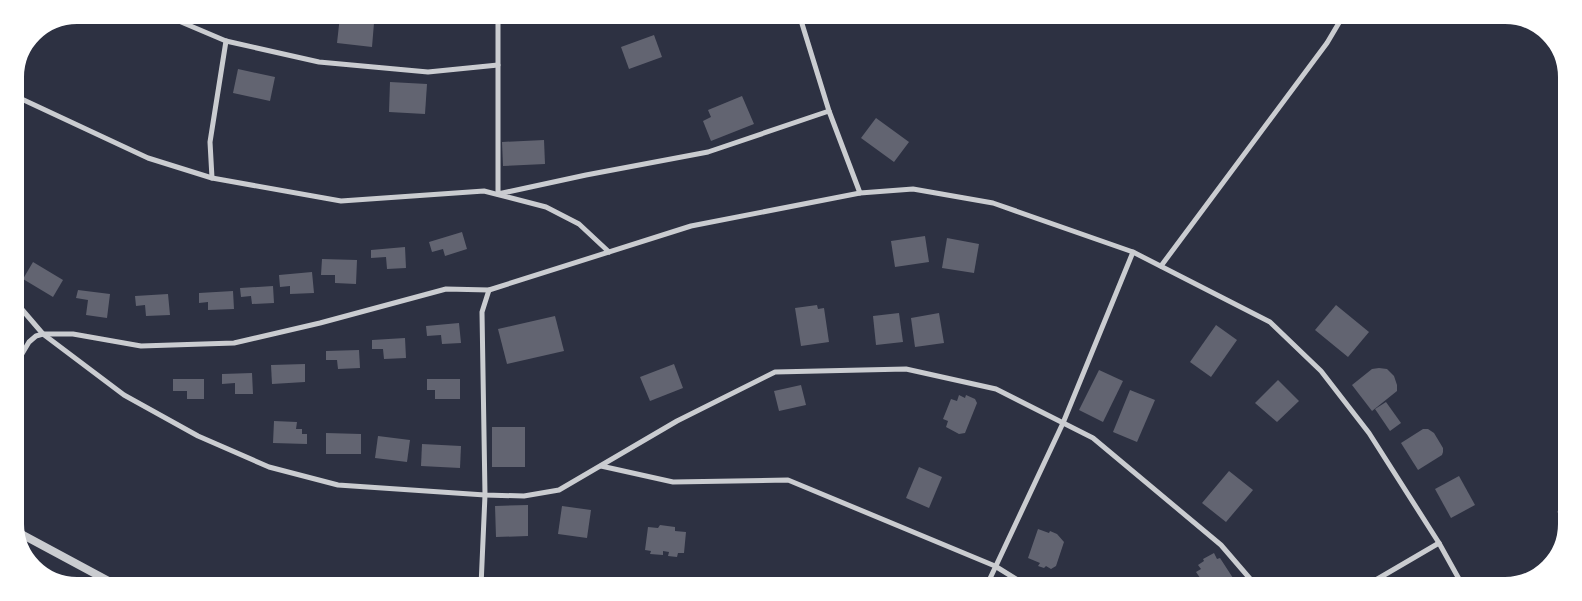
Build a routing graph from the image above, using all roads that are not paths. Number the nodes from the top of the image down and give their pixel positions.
1 (179, 21) edge
2 (498, 21) edge
3 (802, 21) edge
4 (1340, 21) edge
5 (226, 41) junction
6 (498, 65) junction
7 (21, 99) edge
8 (829, 111) junction
9 (212, 178) junction
10 (860, 193) junction
11 (498, 194) junction
12 (609, 252) junction
13 (1132, 252) junction
14 (1161, 266) junction
15 (489, 290) junction
16 (21, 308) edge
17 (43, 334) junction
18 (21, 356) edge
19 (1063, 423) junction
20 (601, 466) junction
21 (485, 495) junction
22 (22, 534) edge
23 (1439, 543) junction
24 (995, 566) junction
25 (107, 580) edge
26 (481, 580) edge
27 (989, 580) edge
28 (1018, 580) edge
29 (1251, 580) edge
30 (1376, 580) edge
31 (1460, 580) edge

1 - 5 street
2 - 6 street
3 - 8 street
4 - 14 street
5 - 6 street
5 - 9 street
6 - 11 street
7 - 9 street
8 - 10 street
8 - 11 street
9 - 11 street
10 - 12 street
10 - 13 street
11 - 12 street
12 - 15 street
13 - 14 street
13 - 19 street
14 - 23 street
15 - 17 street
15 - 21 street
16 - 17 street
17 - 18 street
17 - 21 street
19 - 20 street
19 - 24 street
19 - 29 street
20 - 21 street
20 - 24 street
21 - 26 street
22 - 25 street
23 - 30 street
23 - 31 street
24 - 27 street
24 - 28 street

